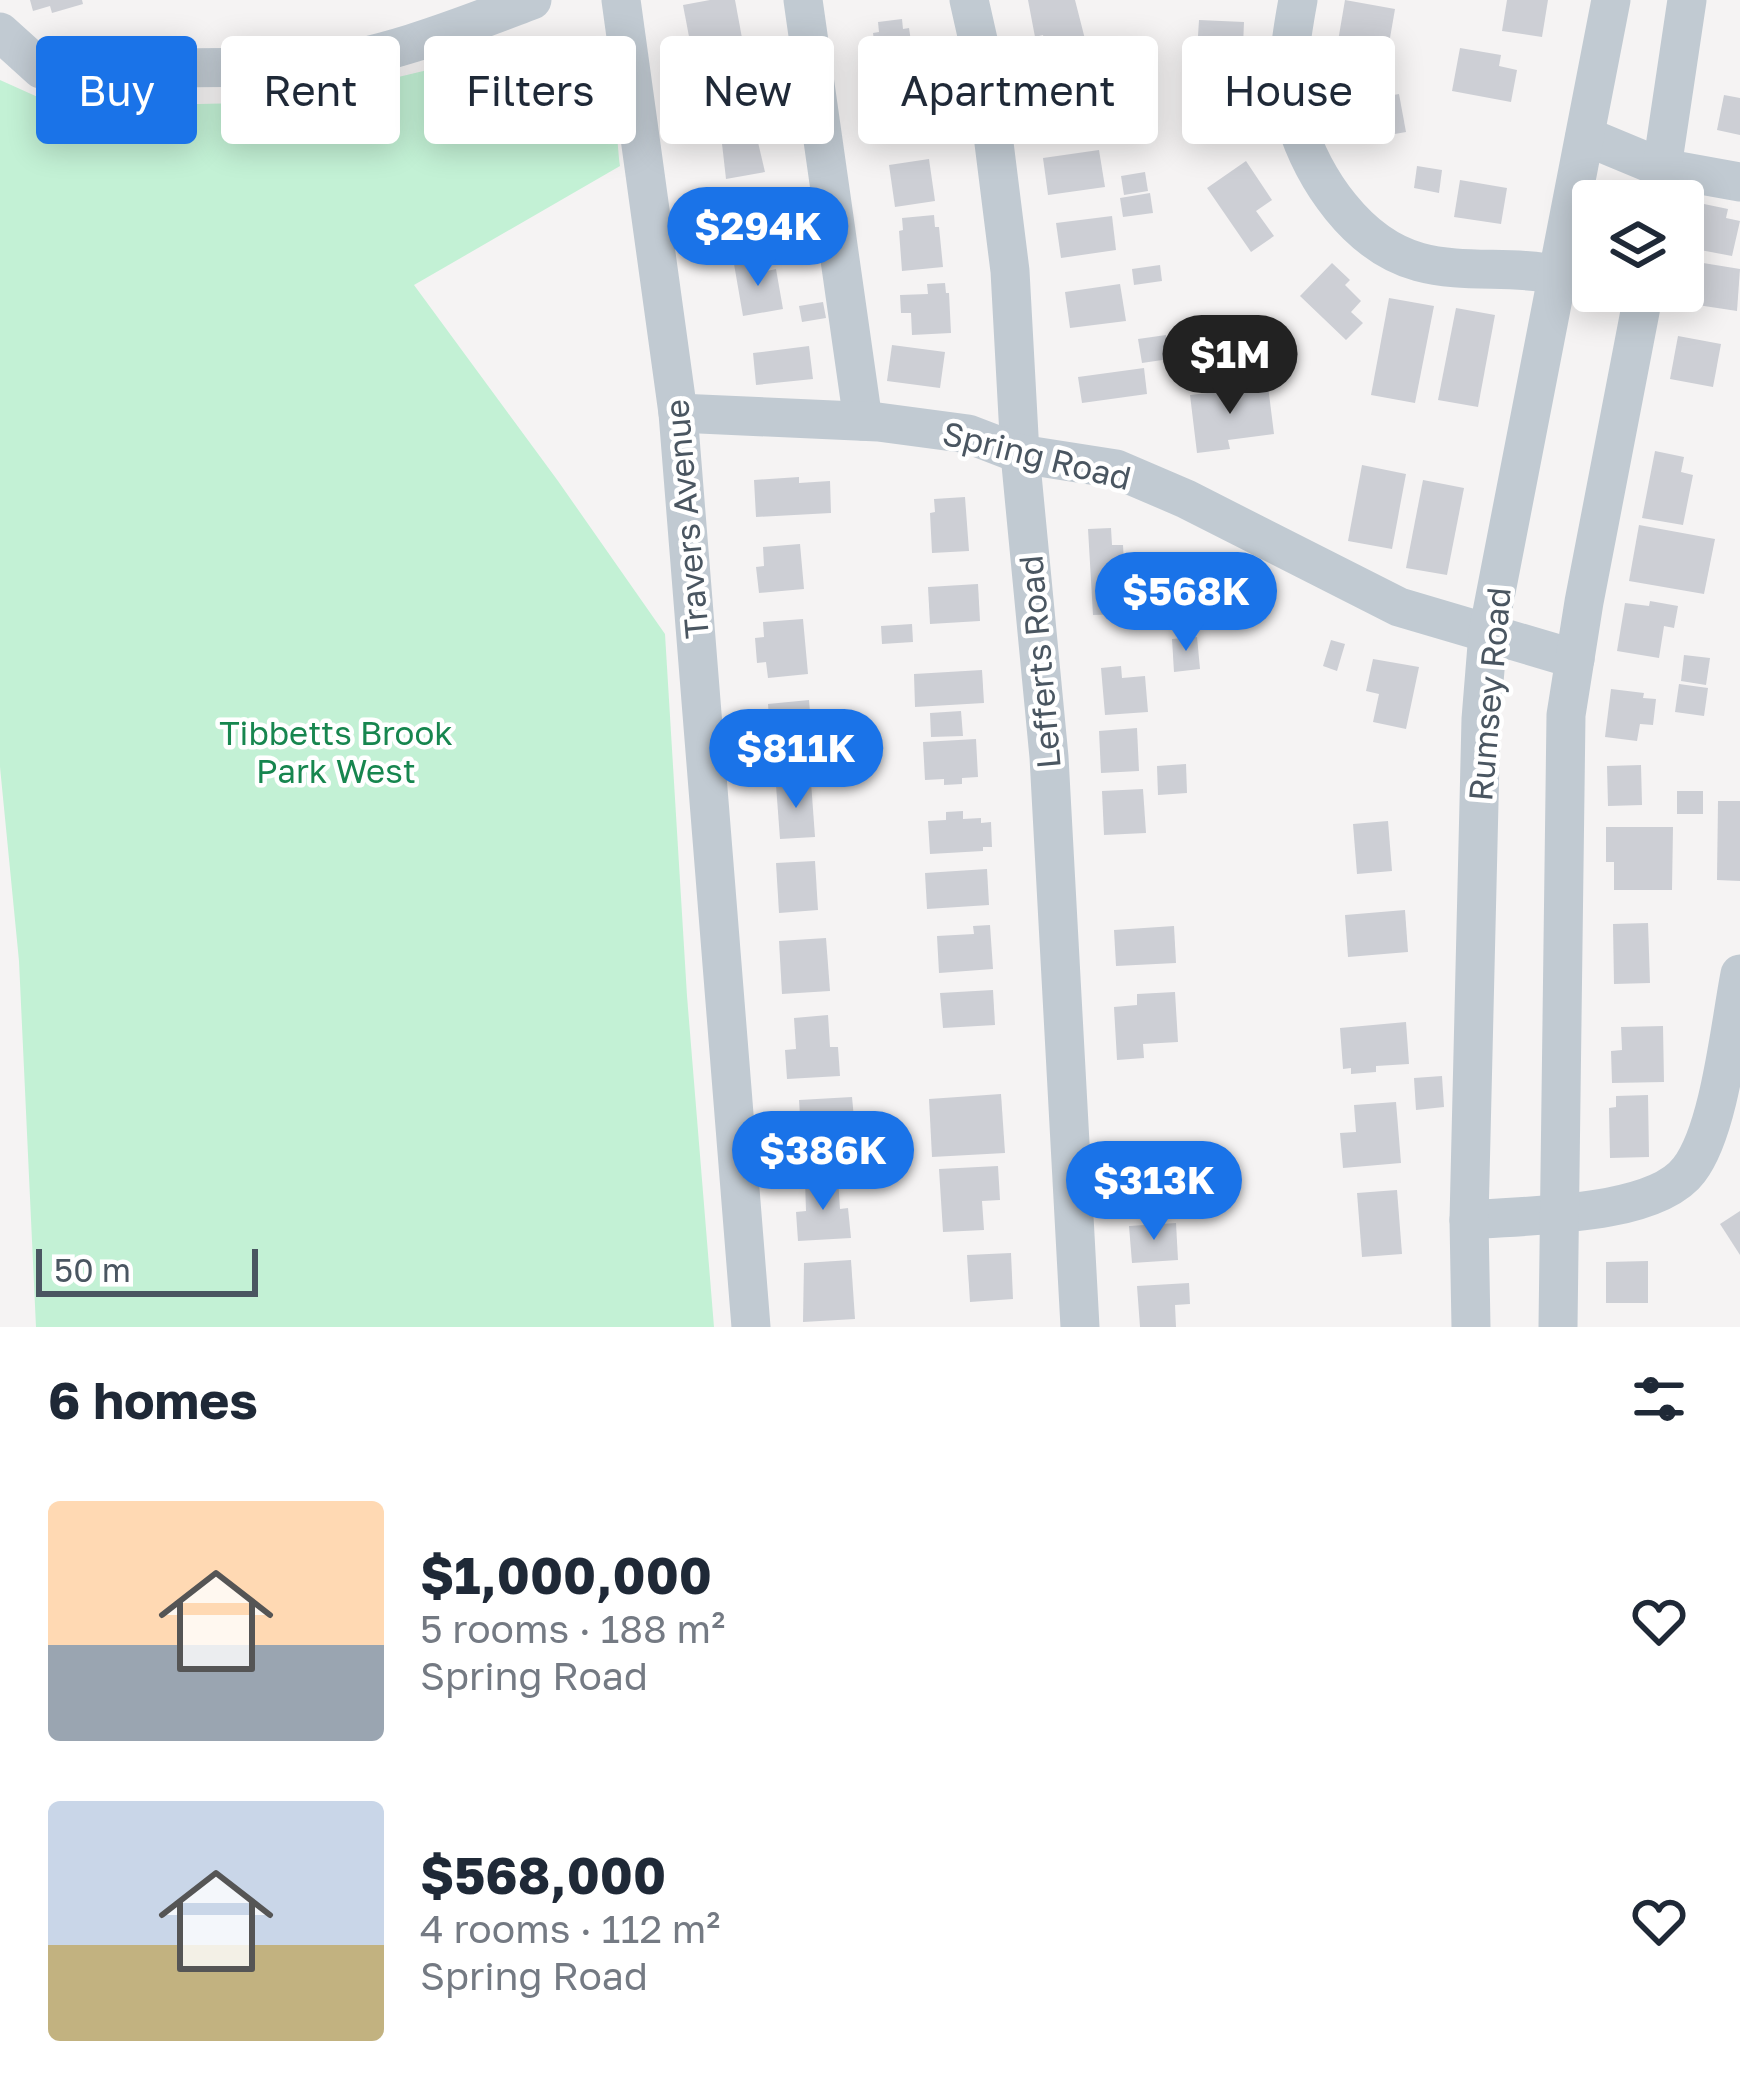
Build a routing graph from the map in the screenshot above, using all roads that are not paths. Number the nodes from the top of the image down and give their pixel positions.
1 (532, 0) edge
2 (620, 0) edge
3 (802, 0) edge
4 (970, 0) edge
5 (1298, 0) edge
6 (1611, 0) edge
7 (1687, 0) edge
8 (0, 32) edge
9 (1586, 136) junction
10 (1585, 180) edge
11 (1654, 180) edge
12 (1661, 180) edge
13 (1740, 182) edge
14 (1704, 183) edge
15 (1572, 284) edge
16 (1576, 312) edge
17 (1641, 312) edge
18 (678, 413) junction
19 (863, 421) junction
20 (1021, 454) junction
21 (1487, 633) junction
22 (1576, 659) junction
23 (1740, 974) edge
24 (1559, 1213) junction
25 (1469, 1220) junction
26 (751, 1327) edge
27 (1080, 1327) edge
28 (1471, 1327) edge
29 (1558, 1327) edge

1 - 8 street
2 - 18 street, Travers Avenue
3 - 19 street
4 - 20 street, Lefferts Road
5 - 15 street
6 - 9 street, Rumsey Road
7 - 12 street
9 - 10 street, Rumsey Road
9 - 11 street
13 - 14 street
16 - 21 street, Rumsey Road
17 - 22 street
18 - 19 street, Spring Road
18 - 26 street, Travers Avenue
19 - 20 street, Spring Road
20 - 21 street, Spring Road
20 - 27 street, Lefferts Road
21 - 22 street, Spring Road
21 - 25 street, Rumsey Road
22 - 24 street
23 - 24 street
24 - 25 street
24 - 29 street
25 - 28 street, Rumsey Road

